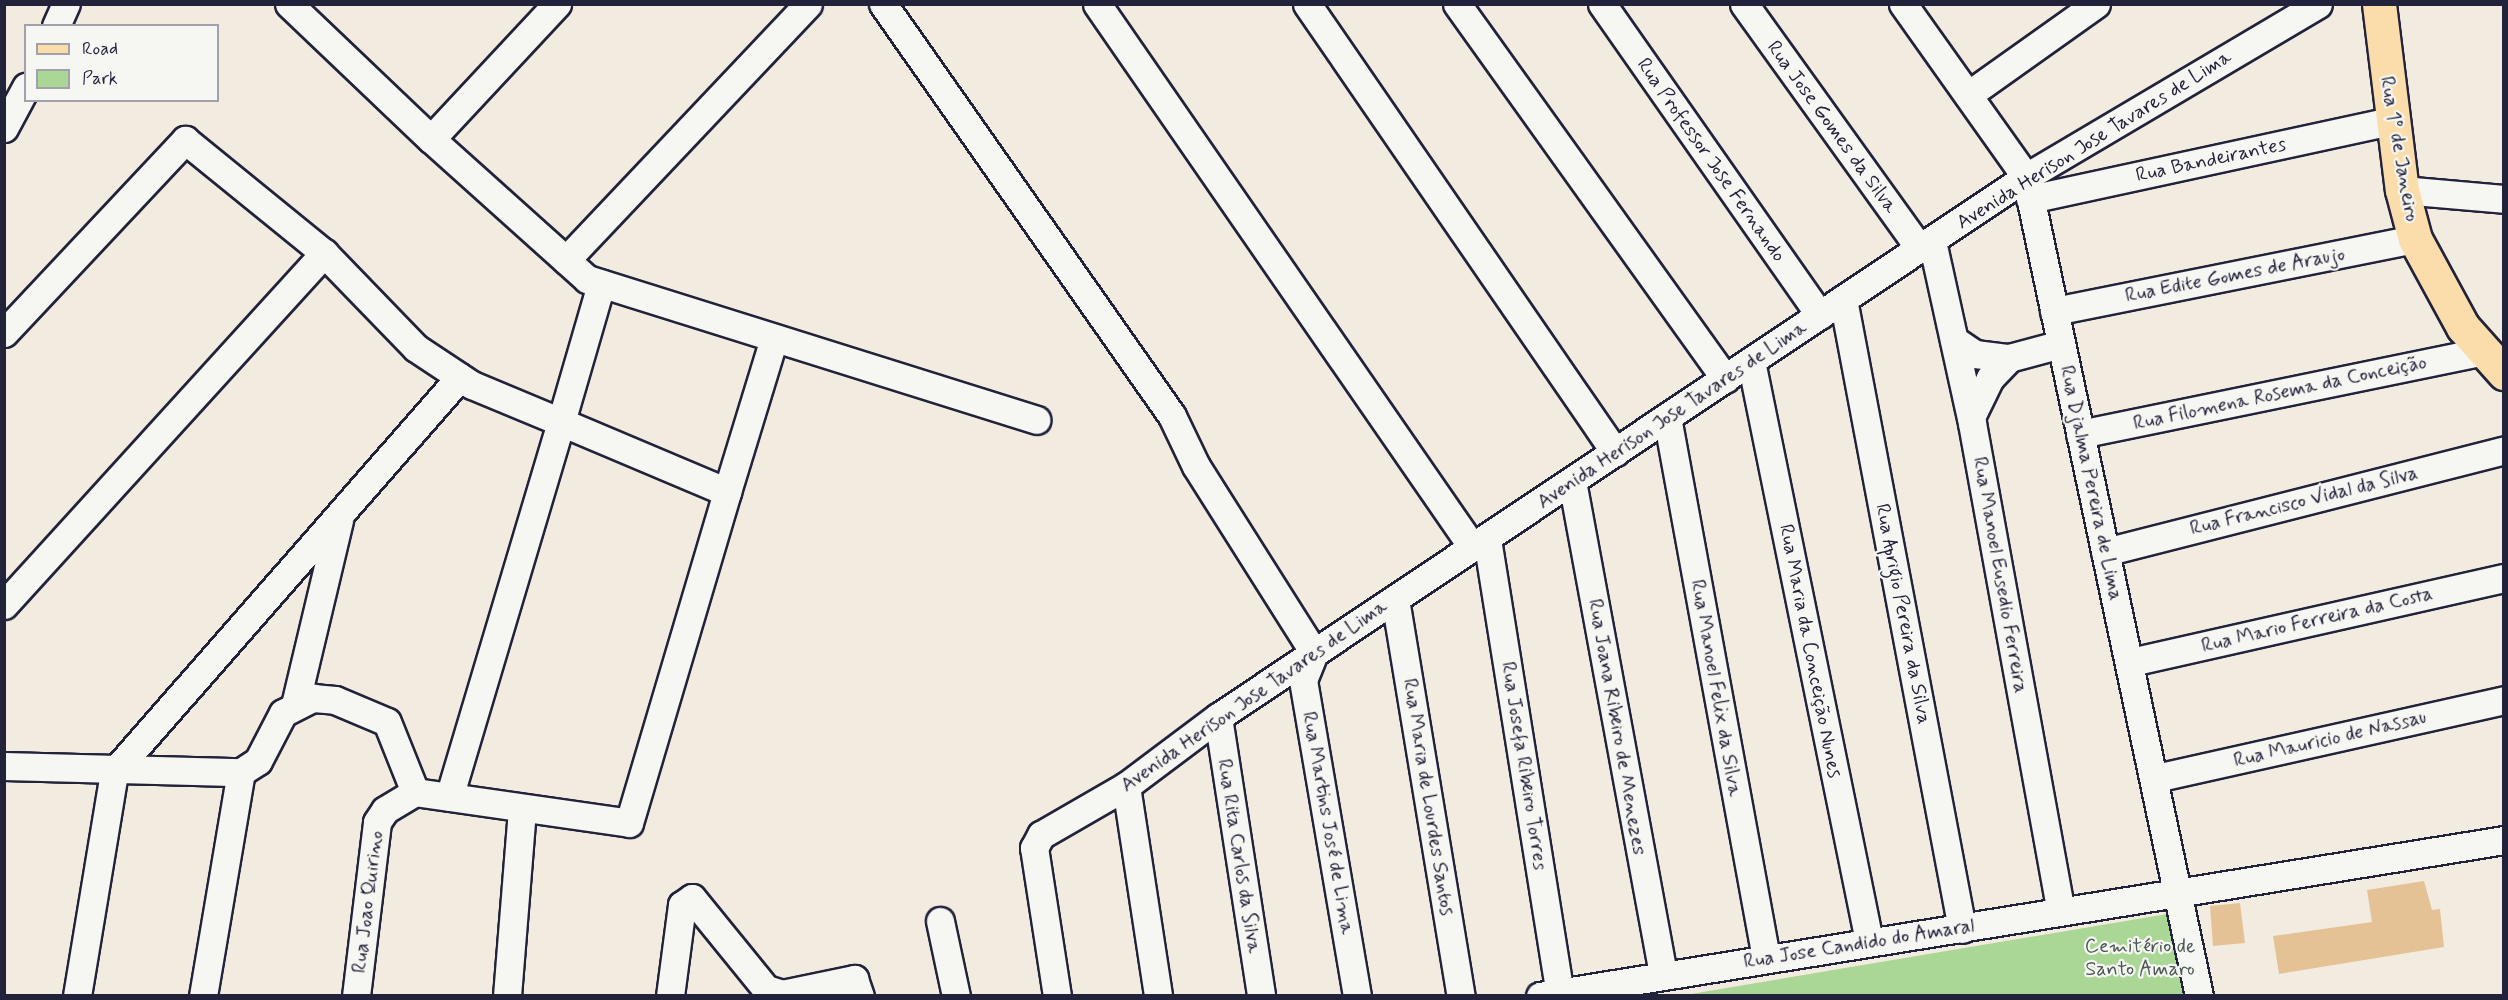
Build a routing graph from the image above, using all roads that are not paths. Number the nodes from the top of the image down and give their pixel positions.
1 (66, 4) edge
2 (557, 4) edge
3 (808, 4) edge
4 (883, 4) edge
5 (1097, 4) edge
6 (1307, 4) edge
7 (1457, 4) edge
8 (1602, 4) edge
9 (1744, 4) edge
10 (1903, 4) edge
11 (2096, 4) edge
12 (2318, 4) edge
13 (2379, 4) edge
14 (291, 5) edge
15 (57, 24) edge
16 (24, 91) edge
17 (1968, 95) junction
18 (2392, 121) junction
19 (4, 128) edge
20 (431, 139) junction
21 (2028, 188) junction
22 (2402, 190) junction
23 (2504, 199) edge
24 (2415, 238) junction
25 (1926, 245) junction
26 (324, 254) junction
27 (566, 260) junction
28 (601, 284) junction
29 (1844, 299) junction
30 (2054, 311) junction
31 (1820, 315) junction
32 (4, 333) edge
33 (774, 338) junction
34 (1954, 340) junction
35 (2061, 344) junction
36 (2009, 357) junction
37 (1751, 361) junction
38 (2492, 362) edge
39 (460, 377) junction
40 (1725, 379) junction
41 (1667, 417) junction
42 (1971, 417) junction
43 (1036, 420) dead end
44 (561, 422) junction
45 (2080, 434) junction
46 (2504, 450) edge
47 (1615, 452) junction
48 (1572, 481) junction
49 (727, 492) junction
50 (340, 514) junction
51 (1480, 543) junction
52 (2105, 552) junction
53 (2504, 578) edge
54 (1395, 599) junction
55 (4, 605) edge
56 (1314, 653) junction
57 (2131, 662) junction
58 (2504, 700) edge
59 (295, 705) junction
60 (1218, 717) junction
61 (4, 766) edge
62 (114, 772) junction
63 (241, 772) junction
64 (2156, 778) junction
65 (1126, 786) junction
66 (415, 792) junction
67 (449, 797) junction
68 (522, 809) junction
69 (2504, 840) edge
70 (2178, 894) junction
71 (2061, 911) junction
72 (940, 921) dead end
73 (1962, 929) junction
74 (1869, 941) junction
75 (1766, 958) junction
76 (1663, 974) junction
77 (857, 987) edge
78 (1550, 994) edge
79 (77, 996) edge
80 (203, 996) edge
81 (356, 996) edge
82 (507, 996) edge
83 (670, 996) edge
84 (956, 996) edge
85 (1057, 996) edge
86 (1158, 996) edge
87 (1261, 996) edge
88 (1357, 996) edge
89 (1461, 996) edge
90 (2199, 996) edge

1 - 15 street
2 - 20 street
3 - 27 street
4 - 56 street
5 - 51 street
6 - 47 street
7 - 40 street
8 - 31 street, Rua Professor Jose Fernando
9 - 25 street, Rua Jose Gomes da Silva
10 - 17 street, Rua Djalma Pereira de Lima
11 - 17 street
12 - 21 street, Avenida Herison Jose Tavares de Lima
13 - 18 main road, Rua 1º de Janeiro
14 - 20 street
16 - 19 street
17 - 21 street, Rua Djalma Pereira de Lima
18 - 21 street, Rua Bandeirantes
18 - 22 main road, Rua 1º de Janeiro
20 - 27 street
21 - 25 street, Avenida Herison Jose Tavares de Lima
21 - 30 street, Rua Djalma Pereira de Lima
22 - 23 street
22 - 24 main road, Rua 1º de Janeiro
24 - 30 street, Rua Edite Gomes de Araujo
24 - 38 main road, Rua 1º de Janeiro
25 - 29 street, Avenida Herison Jose Tavares de Lima
25 - 34 street, Rua Manoel Eusedio Ferreira
26 - 32 street
26 - 39 street
26 - 55 street
27 - 28 street
28 - 33 street
28 - 44 street
29 - 31 street, Avenida Herison Jose Tavares de Lima
29 - 73 street, Rua Aprigio Pereira da Silva
30 - 35 street, Rua Djalma Pereira de Lima
31 - 37 street, Avenida Herison Jose Tavares de Lima
33 - 43 street
33 - 49 street
34 - 36 street
34 - 42 street, Rua Manoel Eusedio Ferreira
35 - 36 street
35 - 45 street, Rua Djalma Pereira de Lima
36 - 42 street
37 - 40 street, Avenida Herison Jose Tavares de Lima
37 - 74 street, Rua Maria da Conceição Nunes
38 - 45 street, Rua Filomena Rosema da Conceição
39 - 44 street
39 - 50 street
40 - 41 street, Avenida Herison Jose Tavares de Lima
41 - 47 street, Avenida Herison Jose Tavares de Lima
41 - 75 street, Rua Manoel Felix da Silva
42 - 71 street, Rua Manoel Eusedio Ferreira
44 - 49 street
44 - 67 street
45 - 52 street, Rua Djalma Pereira de Lima
46 - 52 street, Rua Francisco Vidal da Silva
47 - 48 street, Avenida Herison Jose Tavares de Lima
48 - 51 street, Avenida Herison Jose Tavares de Lima
48 - 76 street, Rua Joana Ribeiro de Menezes
49 - 68 street
50 - 59 street
50 - 62 street
51 - 54 street, Avenida Herison Jose Tavares de Lima
51 - 78 street, Rua Josefa Ribeiro Torres
52 - 57 street, Rua Djalma Pereira de Lima
53 - 57 street, Rua Mario Ferreira da Costa
54 - 56 street, Avenida Herison Jose Tavares de Lima
54 - 89 street, Rua Maria de Lourdes Santos
56 - 60 street, Avenida Herison Jose Tavares de Lima
56 - 88 street, Rua Martins José de Lima
57 - 64 street, Rua Djalma Pereira de Lima
58 - 64 street, Rua Mauricio de Nassau
59 - 63 street
59 - 66 street
60 - 65 street, Avenida Herison Jose Tavares de Lima
60 - 87 street, Rua Rita Carlos da Silva
61 - 62 street
62 - 63 street
62 - 79 street
63 - 80 street
64 - 70 street, Rua Djalma Pereira de Lima
65 - 85 street, Avenida Herison Jose Tavares de Lima
65 - 86 street
66 - 67 street
66 - 81 street, Rua Joao Quirino
67 - 68 street
68 - 82 street
69 - 70 street, Rua Jose Candido do Amaral
70 - 71 street, Rua Jose Candido do Amaral
70 - 90 street, Rua Djalma Pereira de Lima
71 - 73 street, Rua Jose Candido do Amaral
72 - 84 street
73 - 74 street, Rua Jose Candido do Amaral
74 - 75 street, Rua Jose Candido do Amaral
75 - 76 street, Rua Jose Candido do Amaral
76 - 78 street, Rua Jose Candido do Amaral
77 - 83 street

